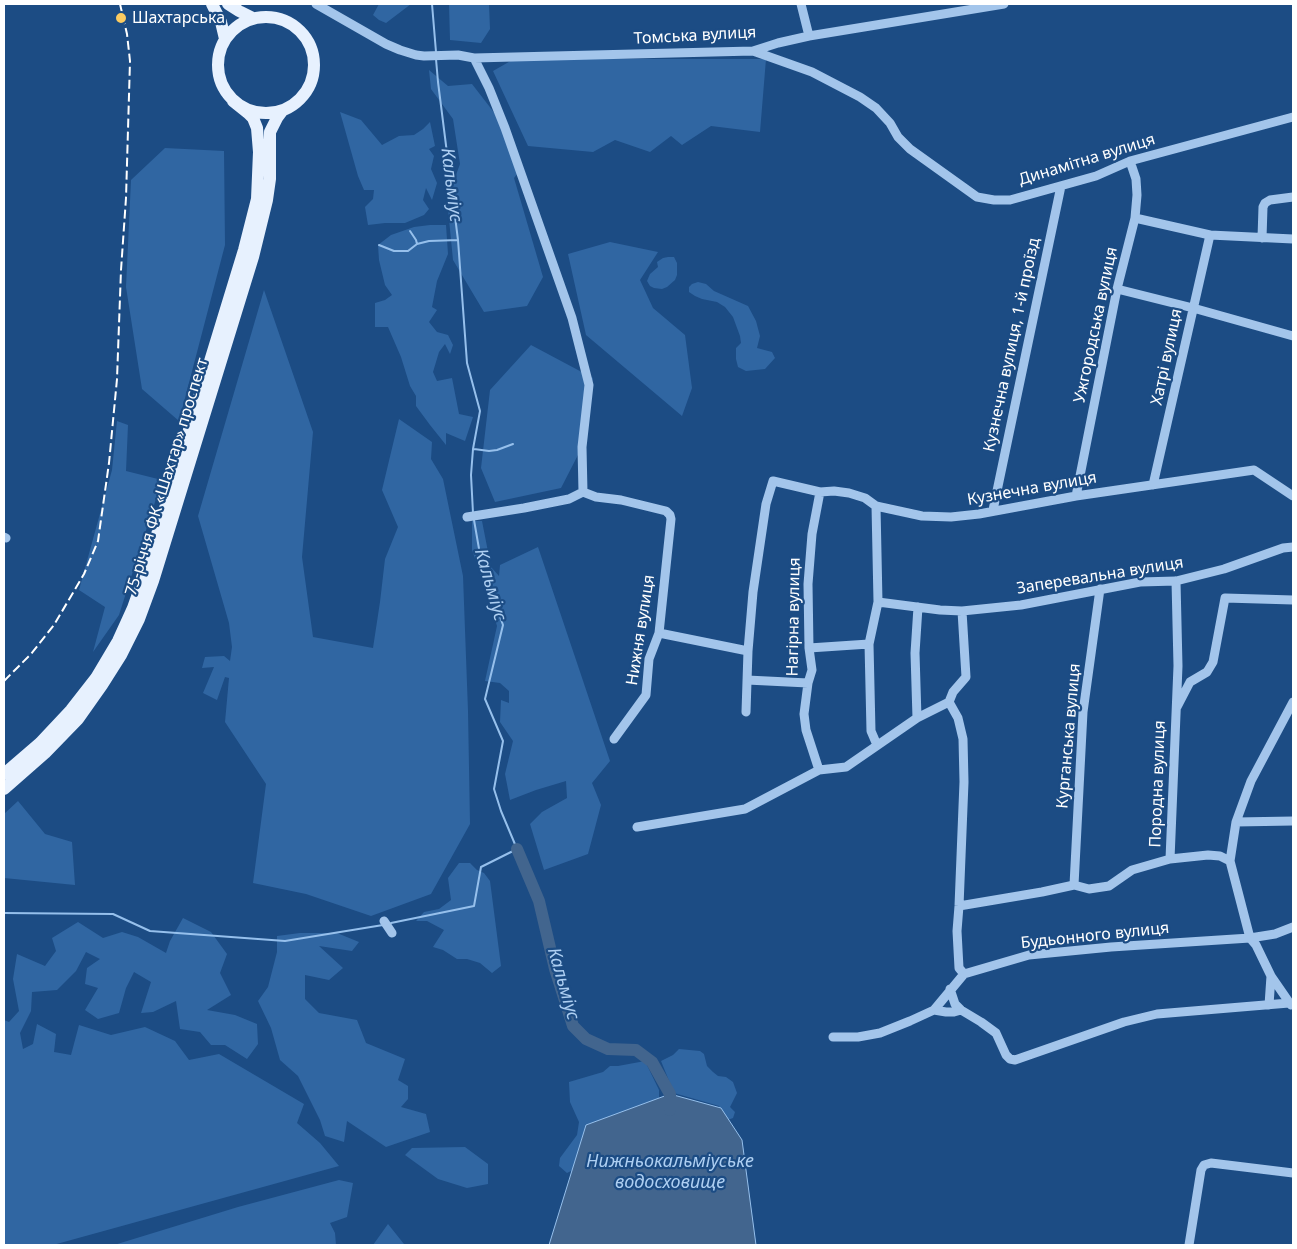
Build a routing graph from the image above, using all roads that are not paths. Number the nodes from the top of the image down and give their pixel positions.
1 (212, 4) edge
2 (228, 4) edge
3 (316, 4) edge
4 (801, 4) edge
5 (1004, 4) edge
6 (253, 18) junction
7 (809, 36) junction
8 (225, 39) junction
9 (753, 51) junction
10 (474, 58) junction
11 (233, 101) junction
12 (284, 110) junction
13 (1293, 117) edge
14 (1130, 161) junction
15 (1061, 186) junction
16 (1293, 197) edge
17 (1135, 218) junction
18 (1210, 235) junction
19 (1262, 238) junction
20 (1293, 239) edge
21 (1117, 289) junction
22 (1193, 308) junction
23 (1293, 336) edge
24 (1153, 485) junction
25 (583, 492) junction
26 (820, 492) junction
27 (1076, 496) junction
28 (1293, 496) edge
29 (876, 506) junction
30 (993, 510) junction
31 (466, 517) dead end
32 (1293, 547) edge
33 (1176, 581) junction
34 (1100, 589) junction
35 (1293, 600) edge
36 (878, 602) junction
37 (918, 607) junction
38 (962, 611) junction
39 (659, 633) junction
40 (870, 644) junction
41 (809, 648) junction
42 (748, 650) junction
43 (747, 680) junction
44 (808, 683) junction
45 (949, 702) junction
46 (1293, 702) edge
47 (1175, 710) junction
48 (746, 712) dead end
49 (917, 718) junction
50 (614, 739) dead end
51 (877, 745) junction
52 (819, 770) junction
53 (4, 774) edge
54 (4, 789) edge
55 (1293, 821) edge
56 (1236, 822) junction
57 (637, 827) dead end
58 (1170, 859) junction
59 (1230, 861) junction
60 (1074, 885) junction
61 (959, 906) junction
62 (384, 921) dead end
63 (1293, 927) edge
64 (392, 933) dead end
65 (1250, 938) junction
66 (964, 974) junction
67 (1271, 976) junction
68 (950, 989) junction
69 (1269, 1005) junction
70 (1291, 1005) edge
71 (934, 1010) junction
72 (961, 1010) junction
73 (833, 1037) dead end
74 (1293, 1174) edge
75 (1189, 1245) edge

1 - 8 main road
2 - 6 main road
3 - 10 street, Томська вулиця
4 - 7 street
5 - 7 street, Томська вулиця
6 - 8 main road
6 - 12 main road
7 - 9 street, Томська вулиця
8 - 11 main road
9 - 10 street, Томська вулиця
9 - 15 street, Динамітна вулиця
10 - 25 street
11 - 12 main road
11 - 53 main road, 75-річчя ФК «Шахтар» проспект
12 - 54 main road, 75-річчя ФК «Шахтар» проспект
13 - 14 street, Динамітна вулиця
14 - 15 street, Динамітна вулиця
14 - 17 street, Ужгородська вулиця
15 - 30 street, Кузнечна вулиця, 1-й проїзд
16 - 19 street
17 - 18 street
17 - 21 street, Ужгородська вулиця
18 - 19 street
18 - 22 street, Хатрі вулиця
19 - 20 street
21 - 22 street
21 - 27 street, Ужгородська вулиця
22 - 23 street
22 - 24 street, Хатрі вулиця
24 - 27 street, Кузнечна вулиця
24 - 28 street, Кузнечна вулиця
25 - 31 street
25 - 39 street, Нижня вулиця
26 - 29 street, Кузнечна вулиця
26 - 41 street, Нагірна вулиця
26 - 42 street, Кузнечна вулиця
27 - 30 street, Кузнечна вулиця
29 - 30 street, Кузнечна вулиця
29 - 36 street
32 - 33 street, Заперевальна вулиця
33 - 34 street, Заперевальна вулиця
33 - 47 street, Породна вулиця
34 - 38 street, Заперевальна вулиця
34 - 60 street, Курганська вулиця
35 - 47 street, Породна вулиця
36 - 37 street, Заперевальна вулиця
36 - 40 street
37 - 38 street, Заперевальна вулиця
37 - 49 street
38 - 45 street
39 - 42 street
39 - 50 street, Нижня вулиця
40 - 41 street
40 - 51 street
41 - 44 street, Нагірна вулиця
42 - 43 street
43 - 44 street
43 - 48 street
44 - 52 street, Нагірна вулиця
45 - 49 street
45 - 61 street
46 - 56 street
47 - 58 street, Породна вулиця
49 - 51 street
51 - 52 street
52 - 57 street
55 - 56 street
56 - 59 street
58 - 59 street
58 - 60 street
59 - 65 street
60 - 61 street
61 - 66 street
62 - 64 street
63 - 65 street, Будьонного вулиця
65 - 66 street, Будьонного вулиця
65 - 67 street
66 - 68 street
67 - 69 street
67 - 70 street
68 - 71 street
68 - 72 street
69 - 70 street
69 - 72 street
71 - 72 street
71 - 73 street
74 - 75 street

